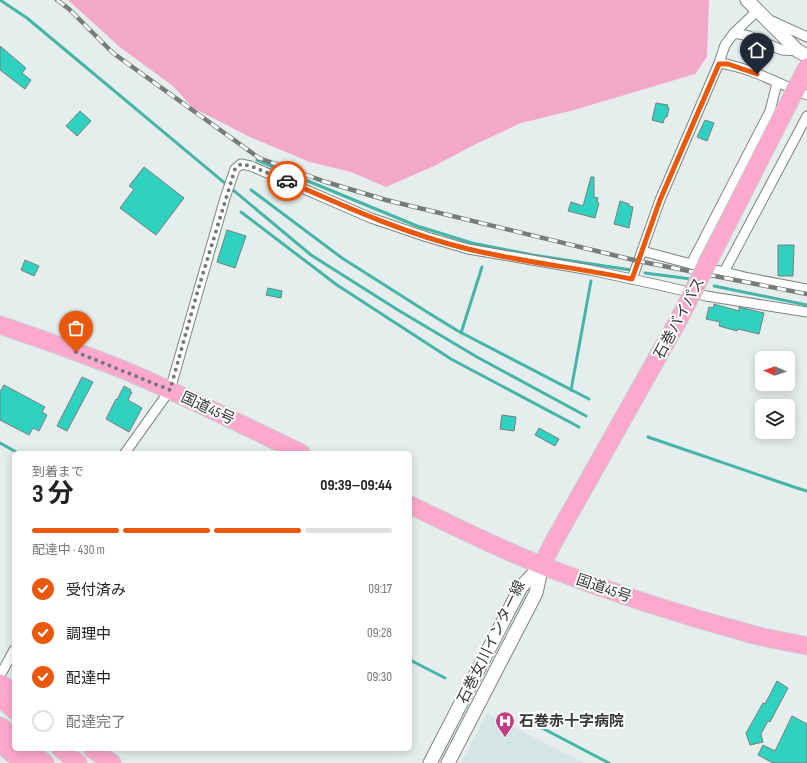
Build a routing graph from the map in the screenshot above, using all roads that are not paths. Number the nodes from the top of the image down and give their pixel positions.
1 (747, 0) edge
2 (760, 14) junction
3 (734, 33) junction
4 (807, 37) edge
5 (803, 54) edge
6 (719, 64) junction
7 (807, 67) edge
8 (777, 82) junction
9 (807, 95) edge
10 (807, 116) edge
11 (642, 251) junction
12 (691, 264) junction
13 (724, 272) junction
14 (632, 279) junction
15 (807, 289) edge
16 (807, 312) edge
17 (0, 325) edge
18 (170, 390) junction
19 (126, 451) edge
20 (297, 451) edge
21 (412, 506) edge
22 (542, 565) junction
23 (807, 646) edge
24 (12, 654) edge
25 (1, 678) edge
26 (12, 691) edge
27 (0, 698) edge
28 (12, 708) edge
29 (0, 726) edge
30 (12, 735) edge
31 (0, 743) edge
32 (30, 751) edge
33 (63, 751) edge
34 (95, 751) edge
35 (22, 763) edge
36 (45, 763) edge
37 (78, 763) edge
38 (112, 763) edge
39 (430, 763) edge
40 (448, 763) edge

1 - 2 main road
2 - 3 street
2 - 4 street
2 - 5 main road
3 - 5 street
3 - 6 street
6 - 8 street
6 - 11 street
7 - 22 highway, 石巻バイパス, bridge
8 - 9 street
8 - 12 street
10 - 13 street
11 - 12 street
11 - 14 street
12 - 13 street
13 - 15 street
14 - 16 street
14 - 18 street
17 - 18 highway, 国道45号
18 - 19 street
18 - 20 highway, 国道45号
21 - 22 highway, 国道45号
22 - 23 highway, 国道45号
22 - 39 main road, 石巻女川インター線
22 - 40 main road, 石巻女川インター線
24 - 25 street
25 - 26 highway
27 - 28 highway
29 - 30 highway
31 - 35 highway
32 - 36 highway
33 - 37 highway
34 - 38 highway

